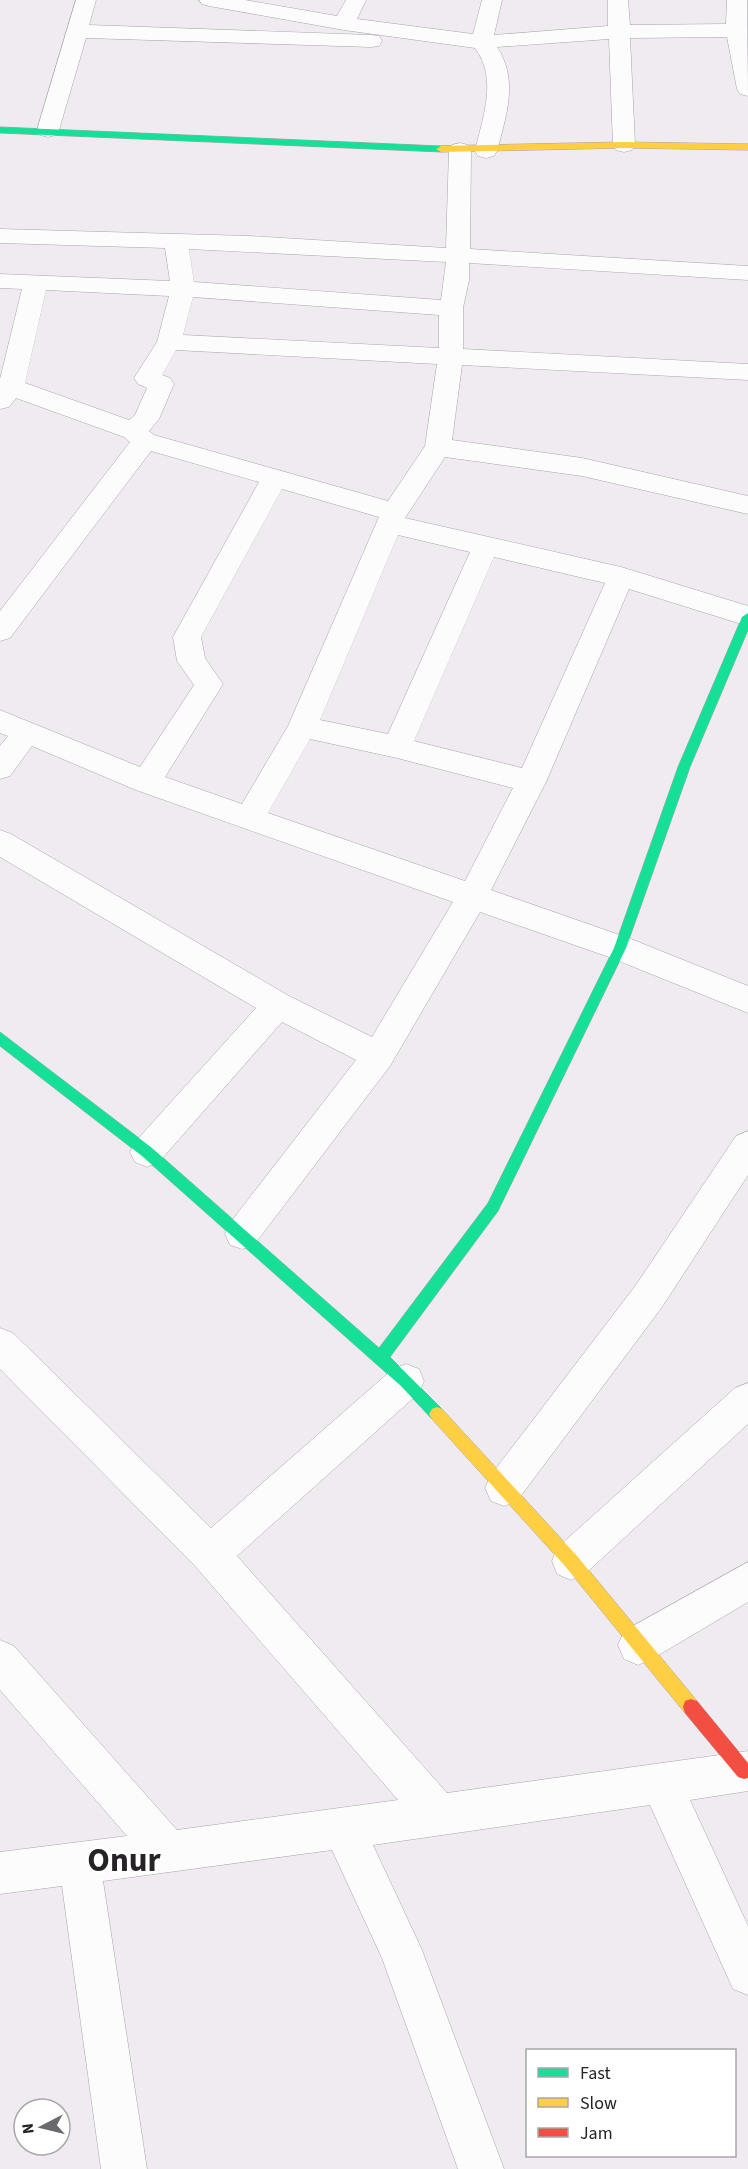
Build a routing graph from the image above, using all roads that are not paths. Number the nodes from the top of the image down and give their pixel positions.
1 (86, 0) edge
2 (209, 0) edge
3 (356, 0) edge
4 (492, 0) edge
5 (618, 0) edge
6 (737, 0) edge
7 (344, 24) junction
8 (742, 30) edge
9 (77, 31) junction
10 (619, 32) junction
11 (420, 34) junction
12 (482, 42) junction
13 (748, 89) edge
14 (0, 129) edge
15 (48, 130) junction
16 (624, 145) junction
17 (748, 147) edge
18 (473, 150) junction
19 (0, 236) edge
20 (176, 242) junction
21 (456, 254) junction
22 (748, 273) edge
23 (0, 281) edge
24 (36, 282) junction
25 (183, 289) junction
26 (450, 308) junction
27 (169, 342) junction
28 (451, 357) junction
29 (748, 372) edge
30 (4, 392) edge
31 (139, 436) junction
32 (438, 447) junction
33 (274, 478) junction
34 (748, 505) edge
35 (391, 518) junction
36 (486, 546) junction
37 (621, 577) junction
38 (748, 616) edge
39 (0, 631) edge
40 (13, 727) edge
41 (302, 727) junction
42 (397, 747) junction
43 (0, 768) edge
44 (146, 782) junction
45 (531, 782) junction
46 (250, 817) junction
47 (0, 842) edge
48 (472, 898) junction
49 (620, 948) junction
50 (748, 999) edge
51 (278, 1005) junction
52 (0, 1038) edge
53 (378, 1056) junction
54 (748, 1146) edge
55 (147, 1152) junction
56 (242, 1234) junction
57 (0, 1345) edge
58 (393, 1369) junction
59 (748, 1400) edge
60 (504, 1488) junction
61 (210, 1554) junction
62 (571, 1561) junction
63 (748, 1581) edge
64 (638, 1645) junction
65 (0, 1660) edge
66 (746, 1771) edge
67 (661, 1783) junction
68 (438, 1814) junction
69 (343, 1828) junction
70 (168, 1851) junction
71 (80, 1863) junction
72 (0, 1873) edge
73 (748, 1974) edge
74 (124, 2169) edge
75 (481, 2169) edge

1 - 9 street
2 - 7 street
3 - 7 street
4 - 12 street
5 - 10 street
6 - 8 street
7 - 11 street
8 - 10 street
8 - 13 street
9 - 11 street
9 - 15 street
10 - 12 street
10 - 16 street
11 - 12 street
12 - 18 street
14 - 15 street
15 - 18 street
16 - 17 street
16 - 18 street
18 - 21 street
19 - 20 street
20 - 21 street
20 - 25 street
21 - 22 street
21 - 26 street
23 - 24 street
24 - 25 street
24 - 30 street
25 - 26 street
25 - 27 street
26 - 28 street
27 - 28 street
27 - 31 street
28 - 29 street
28 - 32 street
30 - 31 street
31 - 33 street
31 - 39 street
32 - 34 street
32 - 35 street
33 - 35 street
33 - 44 street
35 - 36 street
35 - 41 street
36 - 37 street
36 - 42 street
37 - 38 street
37 - 45 street
38 - 49 street
40 - 43 street
40 - 44 street
41 - 42 street
41 - 46 street
42 - 45 street
44 - 46 street
45 - 48 street
46 - 48 street
47 - 51 street
48 - 49 street
48 - 53 street
49 - 50 street
49 - 58 street
51 - 53 street
51 - 55 street
52 - 55 street
53 - 56 street
54 - 60 street
55 - 56 street
56 - 58 street
57 - 61 street
58 - 60 street
58 - 61 street
59 - 62 street
60 - 62 street
61 - 68 street
62 - 64 street
63 - 64 street
64 - 66 street
65 - 70 street
66 - 67 street
67 - 68 street
67 - 73 street
68 - 69 street
69 - 70 street
69 - 75 street
70 - 71 street
71 - 72 street
71 - 74 street

